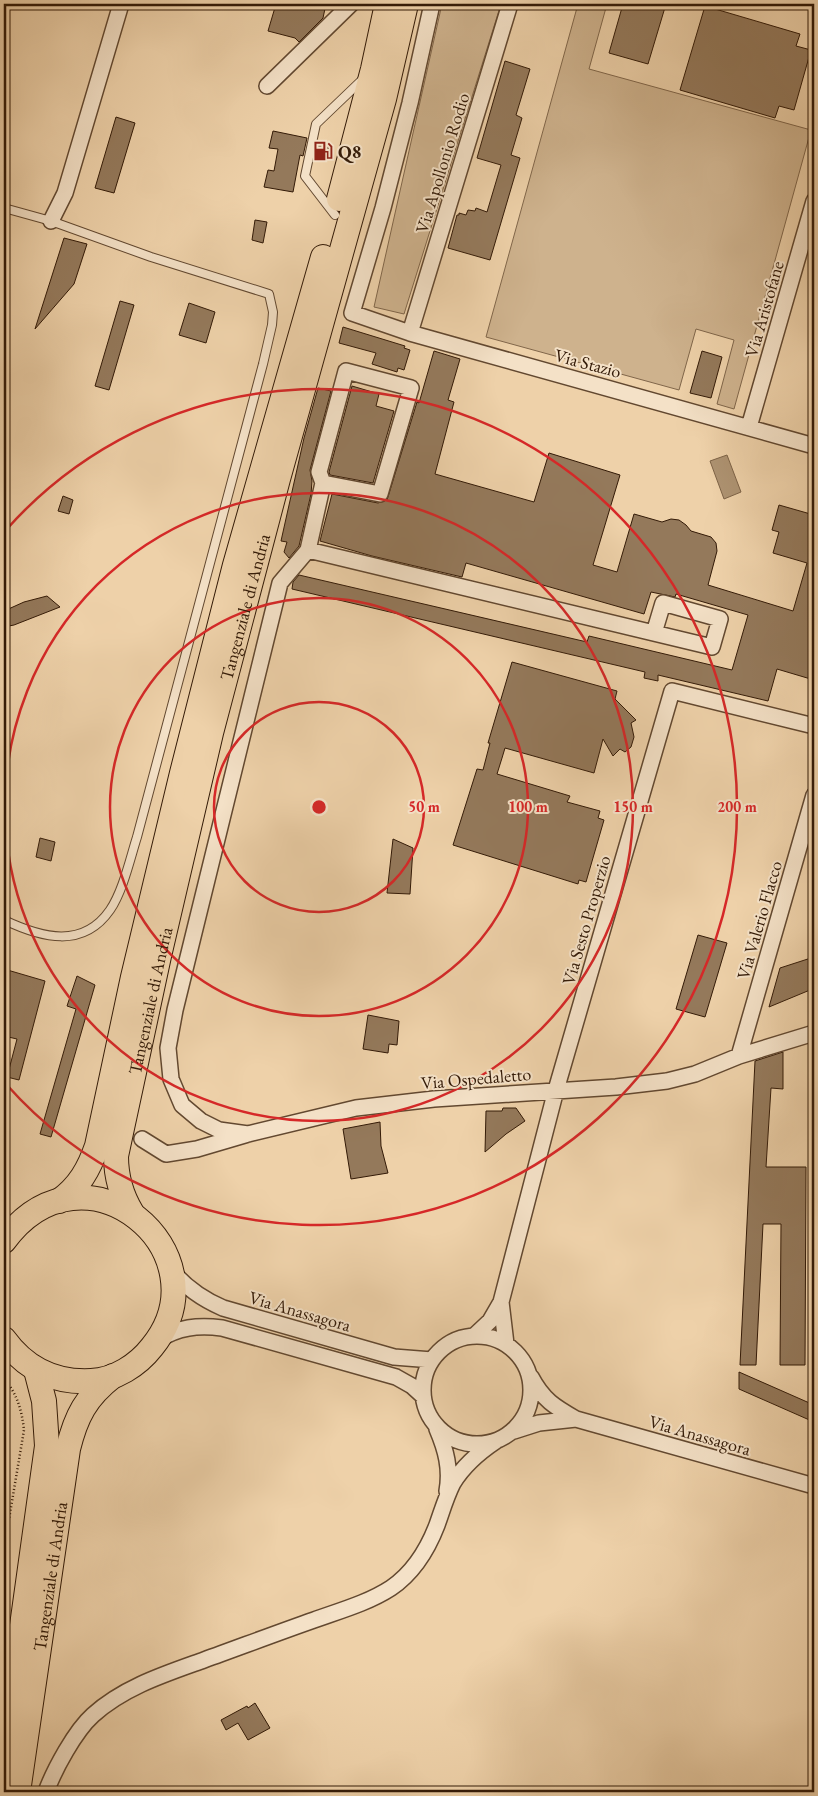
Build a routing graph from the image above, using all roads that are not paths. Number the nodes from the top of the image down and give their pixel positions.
1 (121, 4) edge
2 (351, 4) edge
3 (387, 4) edge
4 (406, 4) edge
5 (432, 4) edge
6 (510, 4) edge
7 (373, 69) junction
8 (267, 86) dead end
9 (814, 201) edge
10 (4, 208) edge
11 (335, 215) junction
12 (51, 221) junction
13 (410, 334) junction
14 (749, 427) junction
15 (814, 446) edge
16 (322, 483) junction
17 (308, 550) junction
18 (654, 633) dead end
19 (814, 726) edge
20 (814, 795) edge
21 (4, 920) edge
22 (814, 1033) edge
23 (739, 1056) junction
24 (556, 1090) junction
25 (248, 1134) junction
26 (142, 1139) dead end
27 (58, 1200) junction
28 (132, 1213) junction
29 (4, 1241) edge
30 (171, 1270) junction
31 (501, 1302) junction
32 (474, 1336) junction
33 (4, 1339) edge
34 (158, 1340) junction
35 (506, 1344) junction
36 (432, 1360) junction
37 (36, 1370) junction
38 (528, 1370) junction
39 (114, 1376) junction
40 (423, 1396) junction
41 (576, 1420) junction
42 (435, 1425) junction
43 (511, 1433) junction
44 (496, 1441) junction
45 (814, 1486) edge
46 (446, 1498) junction
47 (4, 1755) edge
48 (18, 1792) edge
49 (46, 1792) edge

1 - 12 street
2 - 8 street
3 - 7 main road, Tangenziale di Andria
4 - 28 main road, Tangenziale di Andria
5 - 13 street, Via Stazio
6 - 13 street, Via Apollonio Rodio
7 - 11 main road, Tangenziale di Andria
7 - 11 lane
9 - 14 street, Via Aristofane
10 - 12 lane
11 - 27 main road, Tangenziale di Andria
12 - 21 lane
13 - 14 street, Via Stazio
14 - 15 street, Via Stazio
16 - 16 street
16 - 17 street
17 - 18 street
17 - 25 street
19 - 24 street, Via Sesto Properzio
20 - 23 street, Via Valerio Flacco
22 - 23 street, Via Ospedaletto
23 - 24 street, Via Ospedaletto
24 - 25 street, Via Ospedaletto
24 - 31 street, Via Sesto Properzio
25 - 26 street, Via Ospedaletto
27 - 28 main road, Tangenziale di Andria
27 - 29 main road, Tangenziale di Andria
28 - 30 main road, Tangenziale di Andria
30 - 34 main road, Tangenziale di Andria
30 - 36 street, Via Anassagora
31 - 32 street, Via Sesto Properzio
31 - 35 street, Via Sesto Properzio
32 - 35 street
32 - 36 street
33 - 37 main road, Tangenziale di Andria
34 - 39 main road, Tangenziale di Andria
34 - 40 street
35 - 38 street
36 - 40 street
37 - 39 main road, Tangenziale di Andria
37 - 47 main road, Tangenziale di Andria
38 - 41 street, Via Anassagora
38 - 43 street
39 - 48 main road, Tangenziale di Andria
40 - 42 street
41 - 43 street, Via Anassagora
41 - 45 street, Via Anassagora
42 - 44 street
42 - 46 street
43 - 44 street
44 - 46 street
46 - 49 street

